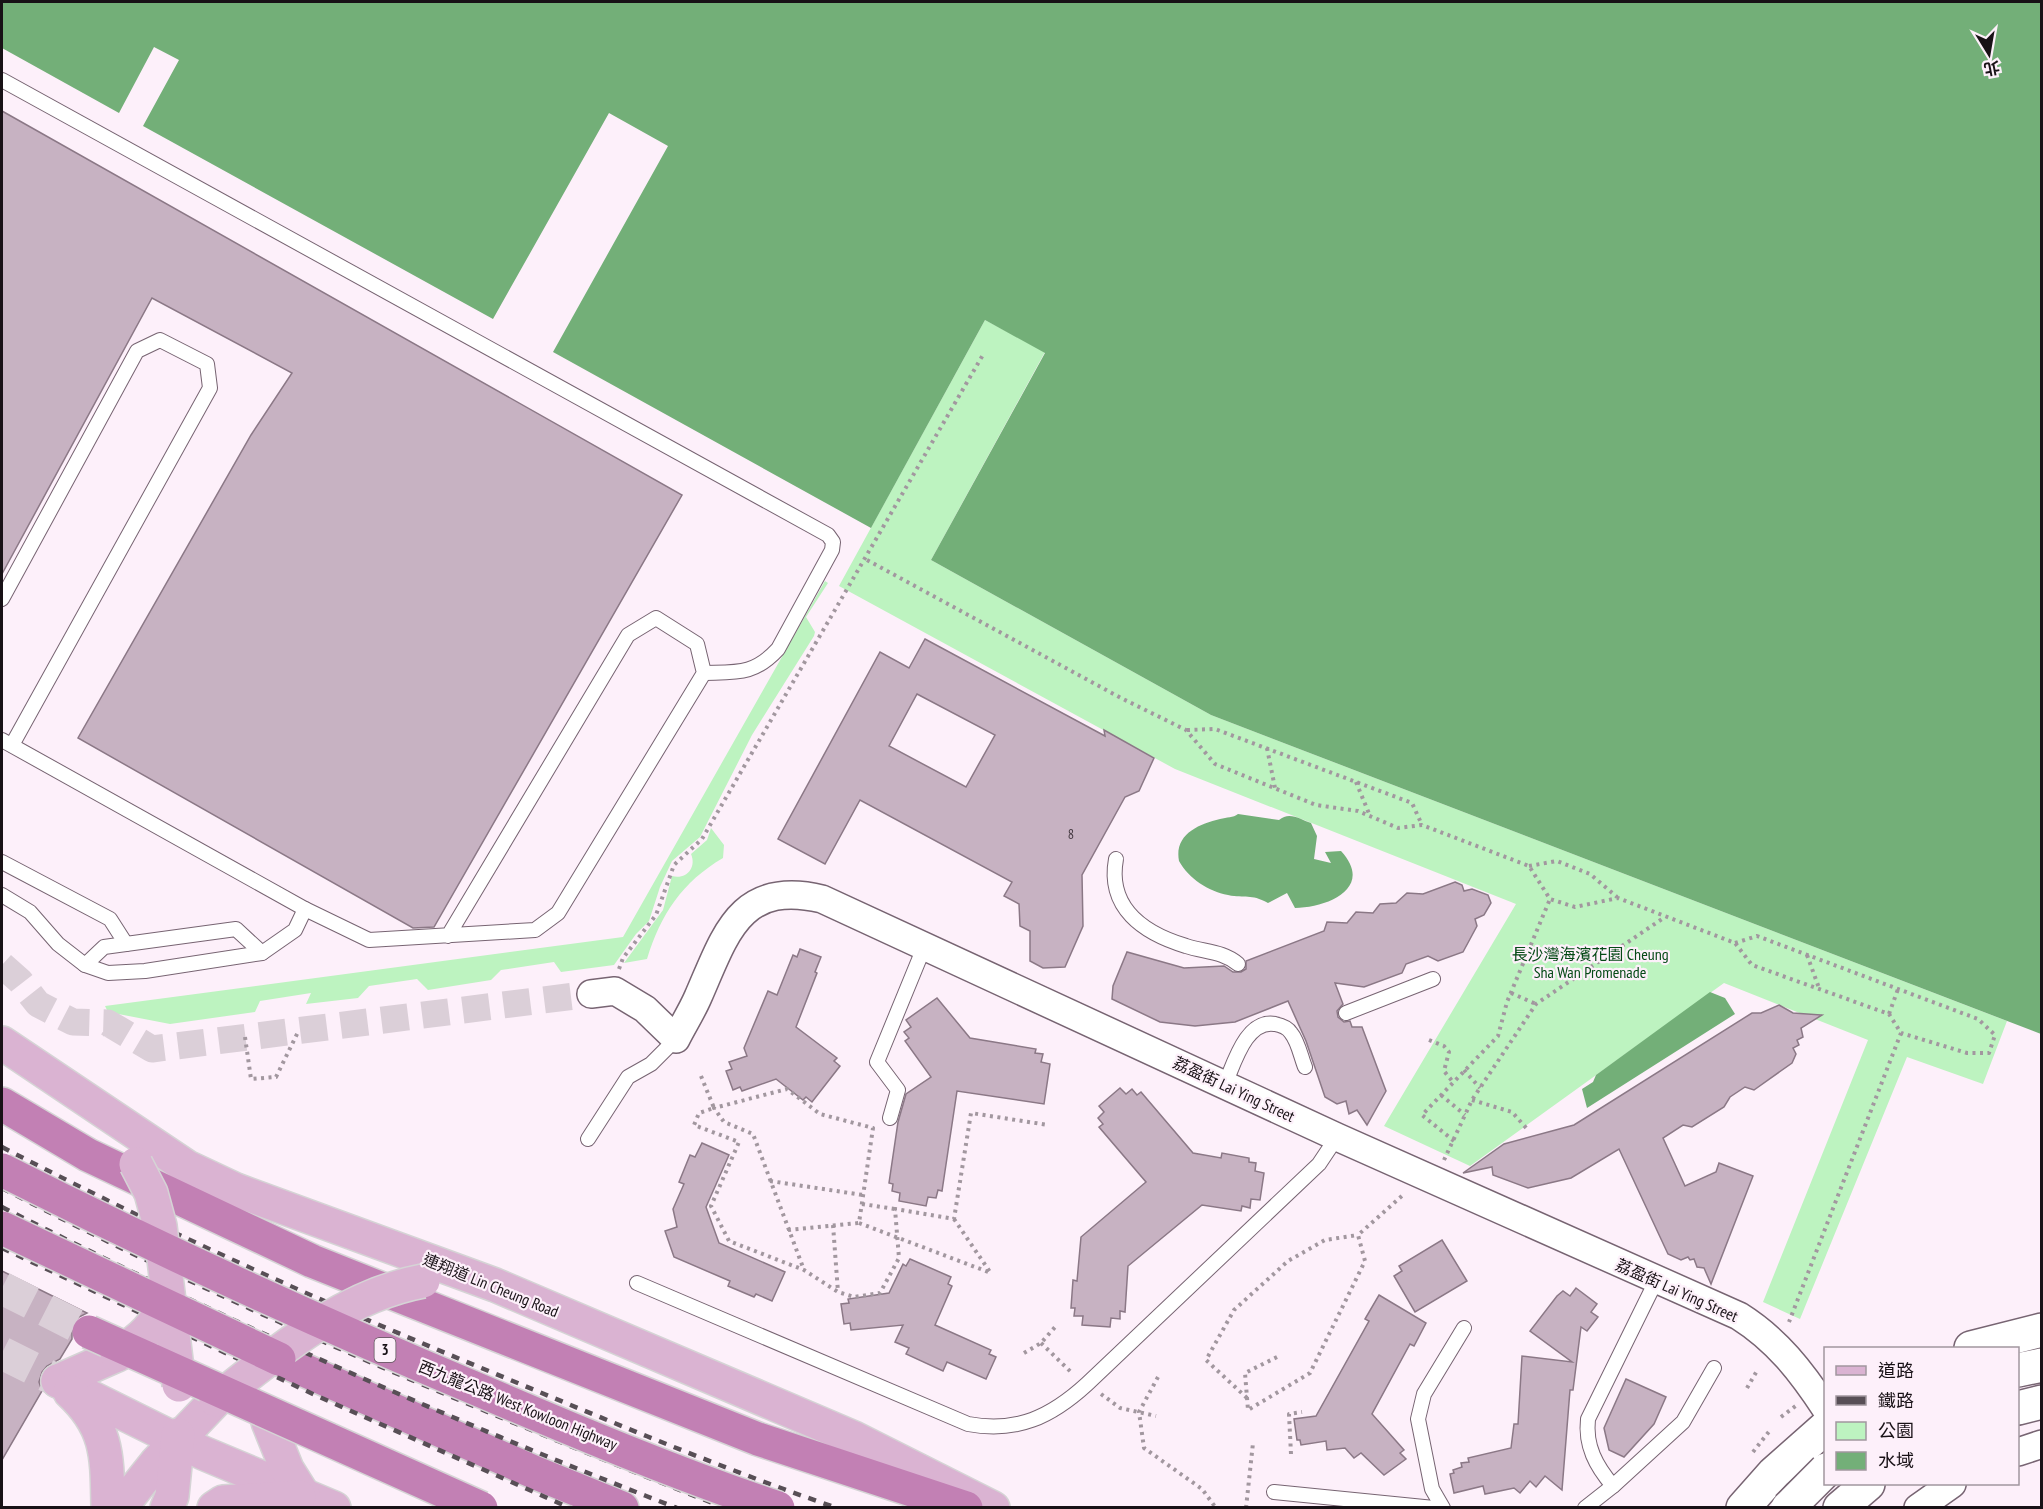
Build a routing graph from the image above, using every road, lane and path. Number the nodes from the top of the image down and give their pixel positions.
1 (2, 80) edge
2 (984, 353) dead end
3 (867, 560) junction
4 (2, 599) edge
5 (704, 673) junction
6 (1186, 730) junction
7 (7, 742) edge
8 (1267, 748) junction
9 (1356, 782) junction
10 (1275, 789) junction
11 (1370, 816) junction
12 (1422, 825) junction
13 (1116, 859) dead end
14 (2, 862) edge
15 (1529, 866) junction
16 (2, 895) edge
17 (1618, 898) junction
18 (1550, 899) junction
19 (305, 909) junction
20 (1666, 916) junction
21 (448, 936) junction
22 (1735, 943) junction
23 (126, 944) junction
24 (925, 945) junction
25 (262, 953) junction
26 (1807, 954) junction
27 (1238, 964) dead end
28 (85, 965) junction
29 (616, 976) dead end
30 (1434, 979) dead end
31 (1820, 989) junction
32 (1898, 989) junction
33 (1511, 993) junction
34 (591, 994) tunnel mouth
35 (1536, 1004) junction
36 (1346, 1012) dead end
37 (1889, 1014) junction
38 (299, 1030) dead end
39 (1901, 1033) junction
40 (245, 1037) dead end
41 (676, 1038) junction
42 (1429, 1040) dead end
43 (2, 1043) edge
44 (1305, 1067) dead end
45 (1464, 1070) junction
46 (700, 1076) dead end
47 (58, 1078) junction
48 (1453, 1082) junction
49 (1225, 1084) junction
50 (1480, 1088) junction
51 (1441, 1095) junction
52 (1472, 1100) junction
53 (2, 1104) edge
54 (714, 1108) junction
55 (1465, 1114) junction
56 (890, 1118) dead end
57 (1048, 1125) dead end
58 (1528, 1130) dead end
59 (1337, 1137) junction
60 (588, 1139) dead end
61 (1454, 1141) junction
62 (1444, 1161) dead end
63 (2, 1170) edge
64 (770, 1181) junction
65 (1405, 1194) dead end
66 (863, 1195) junction
67 (862, 1204) junction
68 (895, 1209) junction
69 (954, 1219) junction
70 (859, 1223) junction
71 (833, 1225) junction
72 (2, 1228) edge
73 (788, 1230) junction
74 (1358, 1235) junction
75 (898, 1238) junction
76 (804, 1270) junction
77 (1656, 1281) junction
78 (637, 1284) dead end
79 (495, 1285) junction
80 (838, 1292) junction
81 (167, 1299) junction
82 (1789, 1322) dead end
83 (1056, 1326) dead end
84 (1464, 1328) dead end
85 (2042, 1330) edge
86 (89, 1332) tunnel mouth
87 (1041, 1342) junction
88 (1975, 1347) edge
89 (1024, 1353) dead end
90 (1277, 1357) dead end
91 (264, 1362) junction
92 (2042, 1365) edge
93 (1714, 1368) dead end
94 (1758, 1369) dead end
95 (2019, 1370) edge
96 (1158, 1377) dead end
97 (58, 1381) junction
98 (1087, 1384) junction
99 (1748, 1388) dead end
100 (1248, 1399) junction
101 (2042, 1402) edge
102 (1824, 1405) edge
103 (2019, 1408) edge
104 (1139, 1412) junction
105 (1302, 1412) dead end
106 (1156, 1416) dead end
107 (1824, 1430) edge
108 (178, 1441) junction
109 (1253, 1443) dead end
110 (2042, 1443) edge
111 (2019, 1452) edge
112 (1292, 1454) dead end
113 (1824, 1471) edge
114 (1867, 1485) edge
115 (1951, 1485) edge
116 (1613, 1486) junction
117 (1782, 1488) edge
118 (1274, 1492) dead end
119 (304, 1496) junction
120 (108, 1508) edge
121 (120, 1508) edge
122 (167, 1508) edge
123 (214, 1508) edge
124 (334, 1508) edge
125 (481, 1508) edge
126 (622, 1508) edge
127 (778, 1508) edge
128 (966, 1508) edge
129 (993, 1508) edge
130 (1216, 1508) edge
131 (1246, 1508) edge
132 (1434, 1508) edge
133 (1443, 1508) edge
134 (1585, 1508) edge
135 (1743, 1508) edge
136 (1840, 1508) edge
137 (1918, 1508) edge

1 - 5 lane
2 - 3 path
3 - 6 path
3 - 29 path
4 - 7 lane
5 - 21 lane
5 - 21 lane
6 - 8 path
6 - 10 path
7 - 19 lane
8 - 9 path
8 - 10 path
9 - 11 path
9 - 12 path
10 - 11 path
11 - 12 path
12 - 15 path
13 - 27 lane
14 - 23 lane
15 - 17 path
15 - 18 path
16 - 28 lane
17 - 18 path
17 - 20 path
18 - 33 path
19 - 21 lane
19 - 25 lane
20 - 22 path
20 - 35 path
22 - 26 path
22 - 31 path
23 - 25 lane
23 - 28 lane
24 - 41 street, 荔盈街 Lai Ying Street
24 - 49 street, 荔盈街 Lai Ying Street
24 - 56 lane
25 - 28 lane
26 - 31 path
26 - 32 path
30 - 36 lane
31 - 37 path
32 - 37 path
32 - 39 path
33 - 35 path
33 - 45 path
34 - 41 street
35 - 50 path
37 - 39 path
38 - 40 path
39 - 82 path
41 - 60 lane
42 - 48 path
43 - 47 main road, 連翔道 Lin Cheung Road
44 - 49 lane
45 - 48 path
45 - 50 path
46 - 54 path
47 - 79 main road, 連翔道 Lin Cheung Road
47 - 81 main road, bridge
48 - 51 path
49 - 59 street, 荔盈街 Lai Ying Street
50 - 52 path
51 - 55 path
51 - 61 path
52 - 55 path
52 - 58 path
53 - 128 highway
54 - 64 path
54 - 66 path
54 - 76 path
55 - 61 path
57 - 69 path
59 - 77 street, 荔盈街 Lai Ying Street
59 - 98 lane
61 - 62 path
63 - 127 highway, 西九龍公路 West Kowloon Highway / 3, bridge
64 - 66 path
64 - 73 path
65 - 74 path
66 - 67 path
67 - 68 path
67 - 70 path
68 - 69 path
68 - 75 path
69 - 75 path
70 - 71 path
70 - 75 path
71 - 73 path
71 - 80 path
72 - 126 highway, bridge
73 - 76 path
74 - 100 path
74 - 100 path
75 - 80 path
76 - 80 path
77 - 102 street, 荔盈街 Lai Ying Street
77 - 116 lane
78 - 98 lane
79 - 91 main road, bridge
79 - 129 main road, 連翔道 Lin Cheung Road
81 - 97 main road, bridge
81 - 108 main road, bridge
83 - 87 path
84 - 133 lane
85 - 88 street
86 - 125 highway, bridge
87 - 89 path
87 - 98 path
90 - 100 path
91 - 108 main road, bridge
91 - 119 main road, bridge
92 - 95 street
93 - 116 lane
94 - 99 path
96 - 104 path
97 - 108 main road
97 - 120 main road
98 - 104 path
101 - 103 street
104 - 106 path
104 - 130 path
105 - 112 path
107 - 117 street
108 - 119 main road
108 - 121 main road
108 - 122 main road
109 - 131 path
110 - 111 street
113 - 117 street, bridge
114 - 136 street
115 - 137 street
116 - 134 lane
117 - 135 street
118 - 132 lane
119 - 123 main road
119 - 124 main road

